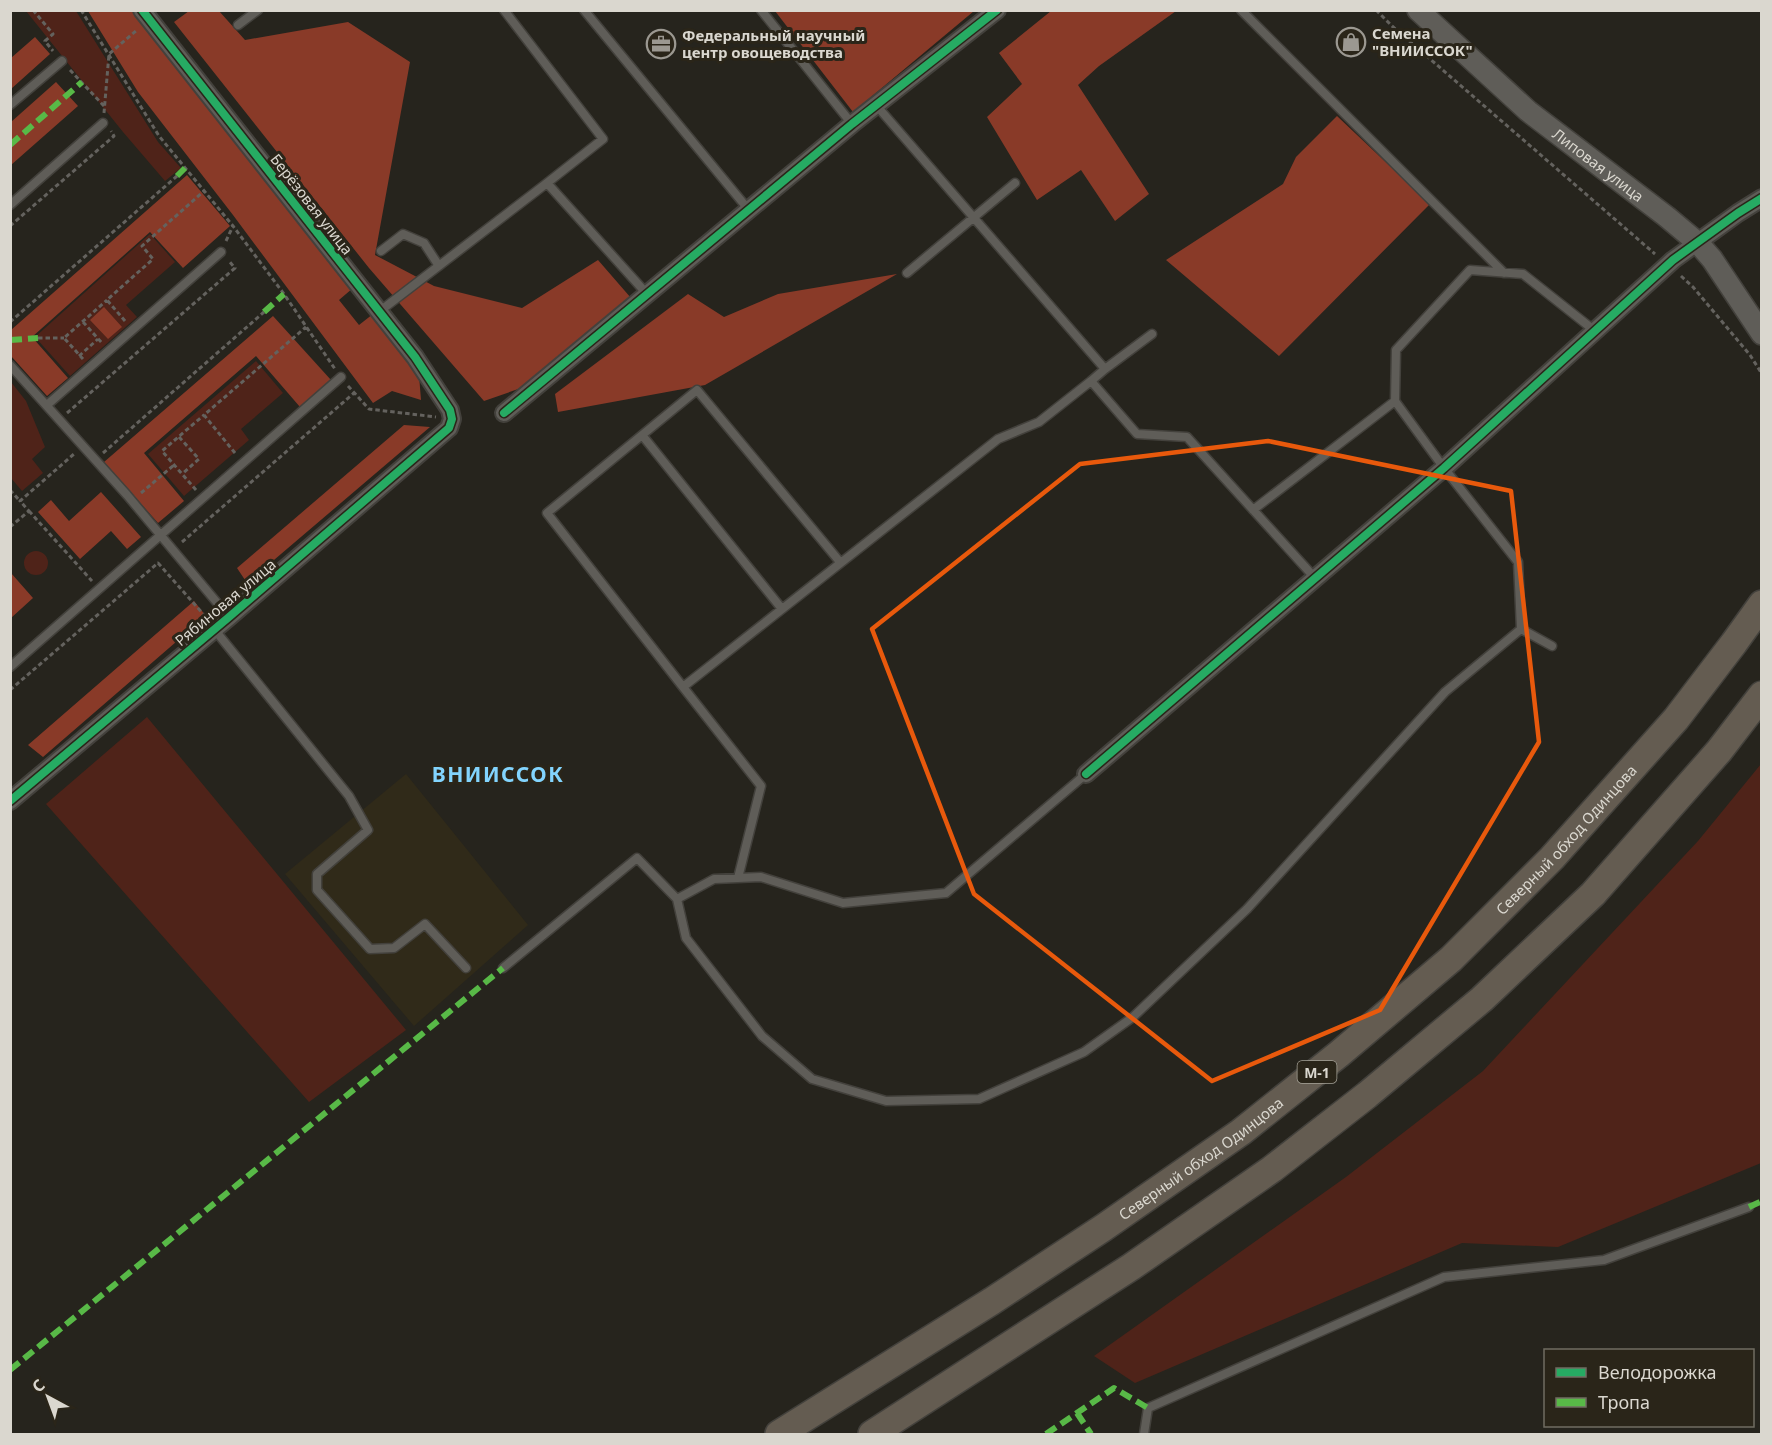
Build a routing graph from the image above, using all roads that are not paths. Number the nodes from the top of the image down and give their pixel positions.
1 (142, 10) edge
2 (258, 10) edge
3 (504, 10) edge
4 (584, 10) edge
5 (761, 10) edge
6 (997, 10) edge
7 (1242, 10) edge
8 (1418, 10) edge
9 (238, 25) dead end
10 (62, 61) road end
11 (10, 105) edge
12 (876, 105) junction
13 (103, 123) road end
14 (852, 124) junction
15 (546, 183) junction
16 (1015, 183) dead end
17 (1761, 198) edge
18 (10, 204) edge
19 (748, 209) junction
20 (973, 217) junction
21 (1698, 243) junction
22 (381, 251) dead end
23 (220, 252) road end
24 (438, 266) junction
25 (907, 273) dead end
26 (1504, 273) junction
27 (647, 294) junction
28 (380, 311) junction
29 (1595, 331) junction
30 (1152, 334) dead end
31 (1761, 334) edge
32 (10, 365) edge
33 (1105, 369) junction
34 (341, 377) road end
35 (1091, 381) junction
36 (1395, 401) junction
37 (46, 405) junction
38 (504, 413) dead end
39 (452, 418) joint
40 (642, 435) junction
41 (1444, 468) junction
42 (1252, 510) junction
43 (160, 536) junction
44 (840, 562) junction
45 (1315, 578) junction
46 (1761, 604) edge
47 (782, 609) junction
48 (229, 617) junction
49 (211, 625) junction
50 (1521, 628) junction
51 (1552, 646) dead end
52 (10, 667) edge
53 (683, 687) junction
54 (1761, 695) edge
55 (1086, 774) joint
56 (10, 801) edge
57 (738, 878) junction
58 (677, 899) junction
59 (466, 968) dead end
60 (503, 968) dead end
61 (1749, 1207) dead end
62 (780, 1434) edge
63 (872, 1434) edge
64 (1144, 1434) edge

1 - 28 street, Берёзовая улица
2 - 9 lane
3 - 15 lane
4 - 19 lane
5 - 14 lane
6 - 12 street
7 - 26 lane
8 - 21 street, Липовая улица
10 - 11 lane
12 - 14 street
12 - 20 lane
13 - 18 lane
14 - 19 street
15 - 24 lane
15 - 27 lane
16 - 20 lane
17 - 21 street
19 - 27 street
20 - 25 lane
20 - 33 lane
21 - 29 street
21 - 31 street, Липовая улица
22 - 24 lane
23 - 37 lane
24 - 28 lane
26 - 29 lane
26 - 36 lane
27 - 38 street
28 - 39 street, Берёзовая улица
29 - 41 street
30 - 33 lane
32 - 37 lane
33 - 35 lane
34 - 43 lane
35 - 42 lane
35 - 44 lane
36 - 41 lane
36 - 42 lane
37 - 43 lane
39 - 48 street, Рябиновая улица
40 - 44 lane
40 - 47 lane
40 - 53 lane
41 - 45 street
41 - 50 lane
42 - 45 lane
43 - 48 lane
43 - 52 lane
44 - 47 lane
45 - 55 street
46 - 62 highway, Северный обход Одинцова / М-1
47 - 53 lane
48 - 49 street, Рябиновая улица
49 - 56 street, Рябиновая улица
49 - 59 lane
50 - 51 lane
50 - 58 lane
53 - 57 lane
54 - 63 highway
55 - 57 lane
57 - 58 lane
58 - 60 lane
61 - 64 lane

